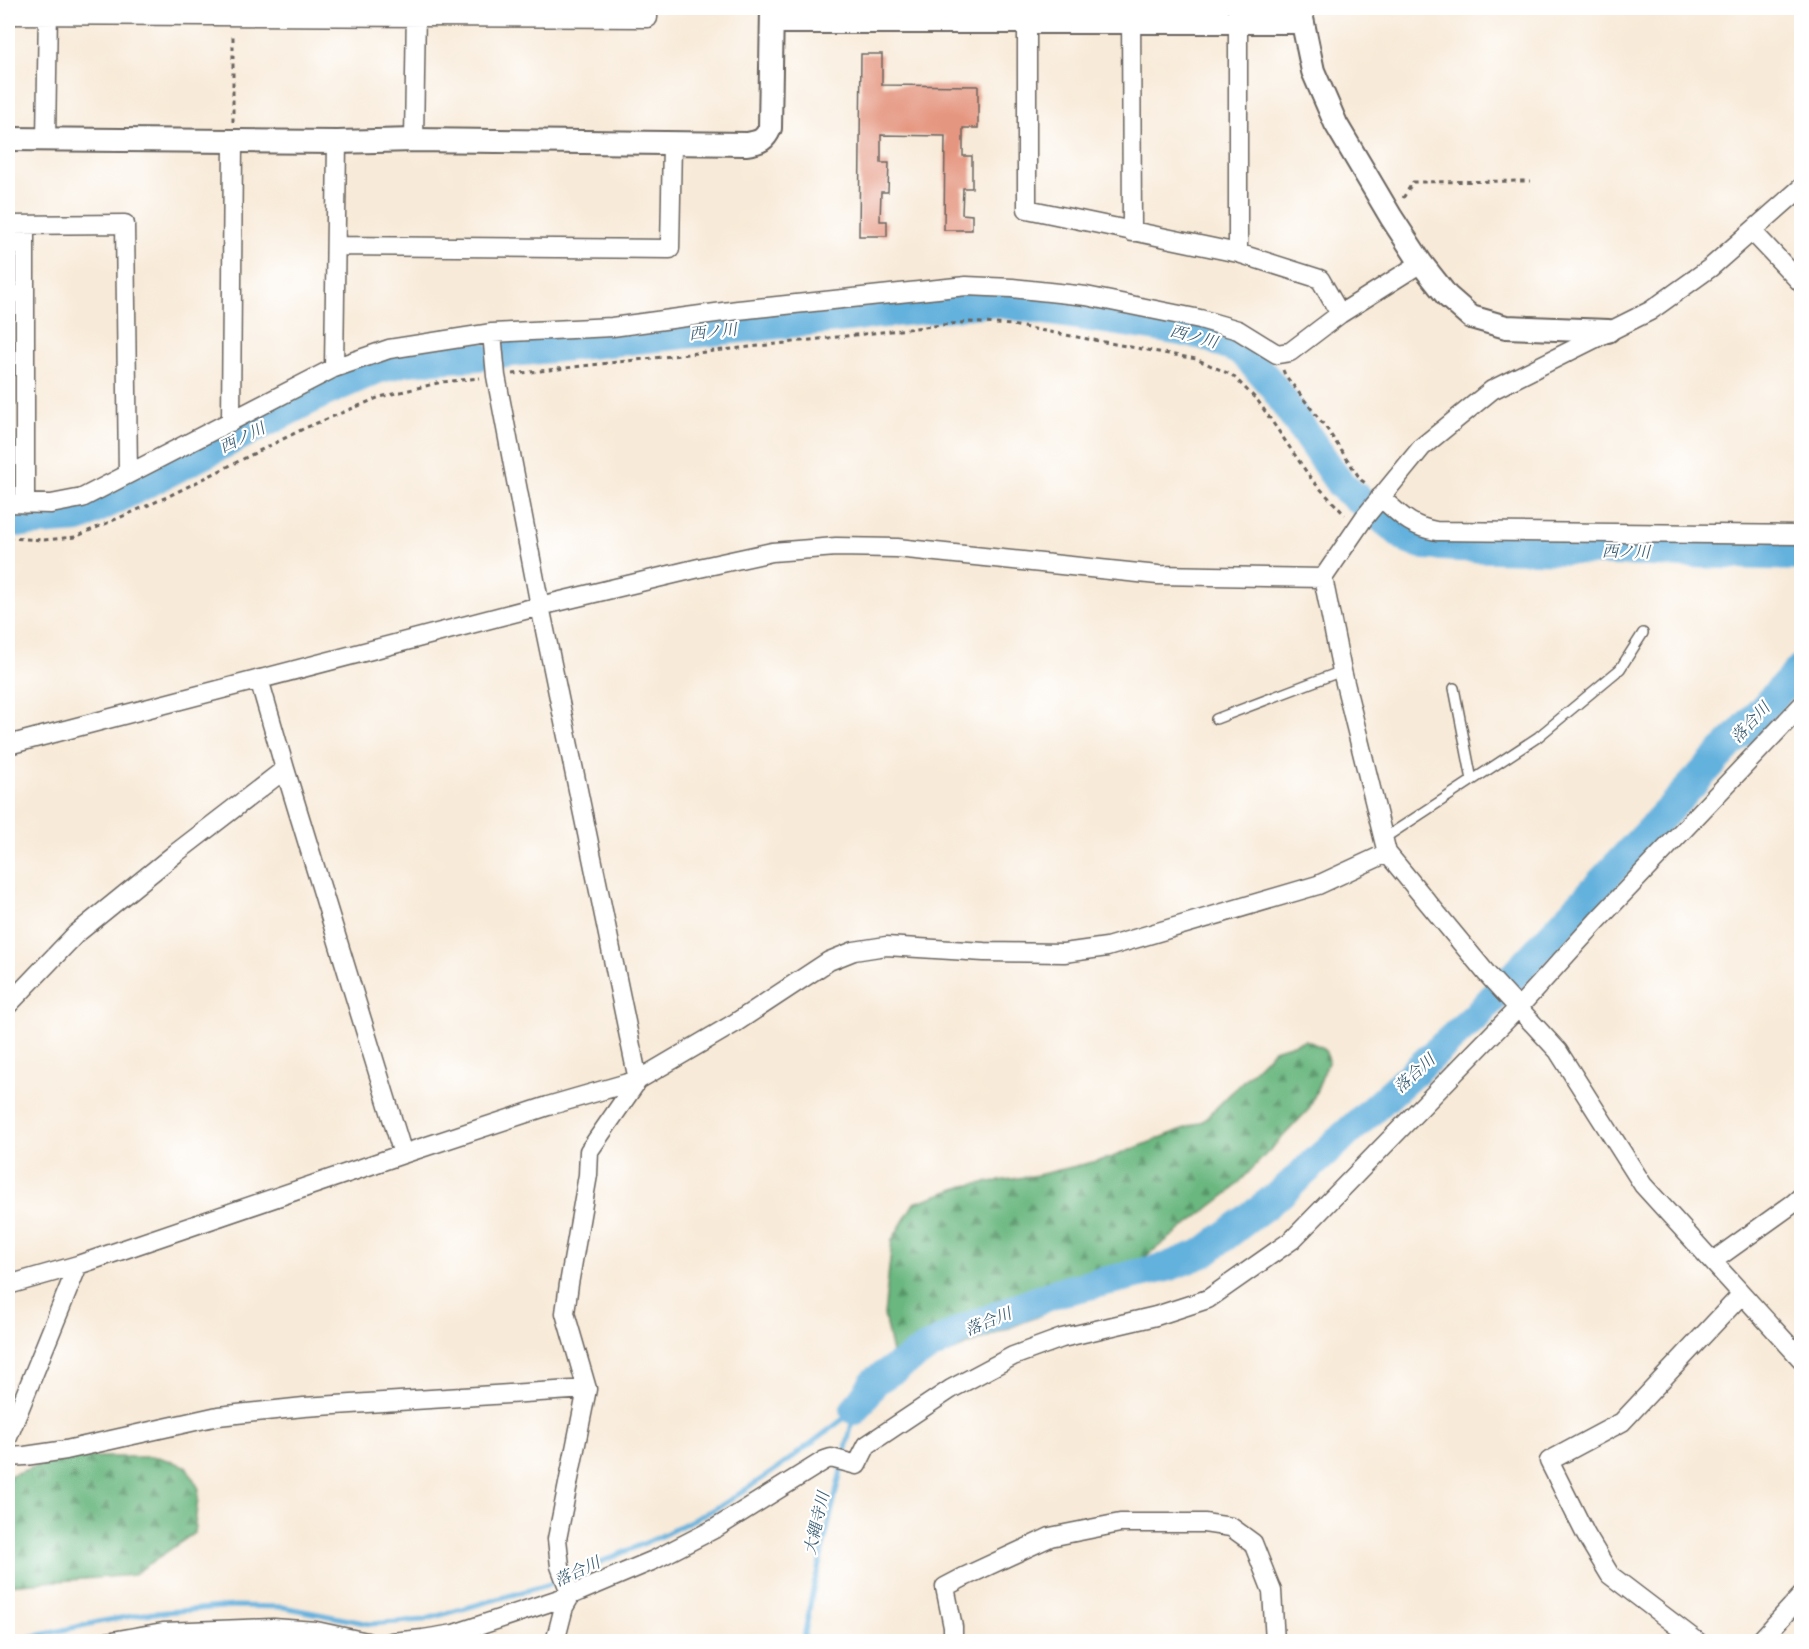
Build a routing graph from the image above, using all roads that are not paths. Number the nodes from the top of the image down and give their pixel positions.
1 (648, 8) edge
2 (48, 11) edge
3 (166, 12) edge
4 (298, 12) edge
5 (416, 12) edge
6 (531, 12) edge
7 (8, 15) edge
8 (772, 15) edge
9 (837, 15) edge
10 (938, 15) edge
11 (1026, 15) edge
12 (1131, 15) edge
13 (1238, 15) edge
14 (1301, 15) edge
15 (8, 139) edge
16 (46, 140) junction
17 (414, 140) junction
18 (233, 142) junction
19 (337, 142) junction
20 (672, 143) junction
21 (1802, 187) edge
22 (16, 225) edge
23 (1752, 231) junction
24 (1132, 232) junction
25 (337, 246) junction
26 (1238, 253) junction
27 (1421, 263) junction
28 (1802, 284) edge
29 (1340, 314) junction
30 (1608, 331) junction
31 (492, 333) junction
32 (334, 368) junction
33 (231, 422) junction
34 (128, 474) junction
35 (16, 503) edge
36 (1369, 512) junction
37 (1802, 535) edge
38 (1323, 578) junction
39 (540, 606) junction
40 (1643, 633) dead end
41 (1342, 671) junction
42 (260, 679) junction
43 (1454, 688) dead end
44 (1802, 705) edge
45 (1216, 719) dead end
46 (8, 746) edge
47 (285, 769) junction
48 (1472, 780) junction
49 (1385, 846) junction
50 (8, 1005) edge
51 (1517, 1005) junction
52 (638, 1080) junction
53 (403, 1154) junction
54 (1802, 1196) edge
55 (1713, 1261) junction
56 (78, 1265) junction
57 (8, 1285) edge
58 (1742, 1294) junction
59 (1802, 1360) edge
60 (587, 1389) junction
61 (8, 1437) edge
62 (8, 1457) edge
63 (571, 1595) junction
64 (1802, 1595) edge
65 (107, 1641) edge
66 (367, 1641) edge
67 (392, 1641) edge
68 (555, 1641) edge
69 (953, 1641) edge
70 (1275, 1641) edge
71 (1698, 1641) edge
72 (1759, 1641) edge

1 - 6 street
2 - 3 street
2 - 7 street
2 - 16 street
3 - 4 street
4 - 5 street
5 - 6 street
5 - 17 street
8 - 9 street
8 - 20 street
9 - 10 street
10 - 11 street
11 - 12 street
11 - 24 street
12 - 13 street
12 - 24 street
13 - 14 street
13 - 26 street
14 - 27 street
15 - 16 street
16 - 18 street
17 - 19 street
17 - 20 street
18 - 19 street
18 - 33 street
19 - 25 street
20 - 25 street
21 - 23 street
22 - 34 street
22 - 35 street
23 - 28 street
23 - 30 street
24 - 26 street
25 - 32 street
26 - 29 street
27 - 29 street
27 - 30 street
29 - 31 street
30 - 36 street
31 - 32 street
31 - 39 street
32 - 33 street
33 - 34 street
34 - 35 street
36 - 37 street
36 - 38 street
38 - 39 street
38 - 41 street
39 - 42 street
39 - 52 street
40 - 48 lane
41 - 45 lane
41 - 49 street
42 - 46 street
42 - 47 street
43 - 48 lane
44 - 51 street
47 - 50 street
47 - 53 street
48 - 49 lane
49 - 51 street
49 - 52 street
51 - 55 street
51 - 63 street
52 - 53 street
52 - 60 street
53 - 56 street
54 - 55 street
55 - 58 street
56 - 57 street
56 - 61 street
58 - 59 street
58 - 71 street
60 - 62 street
60 - 63 street
63 - 67 street
63 - 68 street
64 - 72 street
65 - 66 street
69 - 70 street

